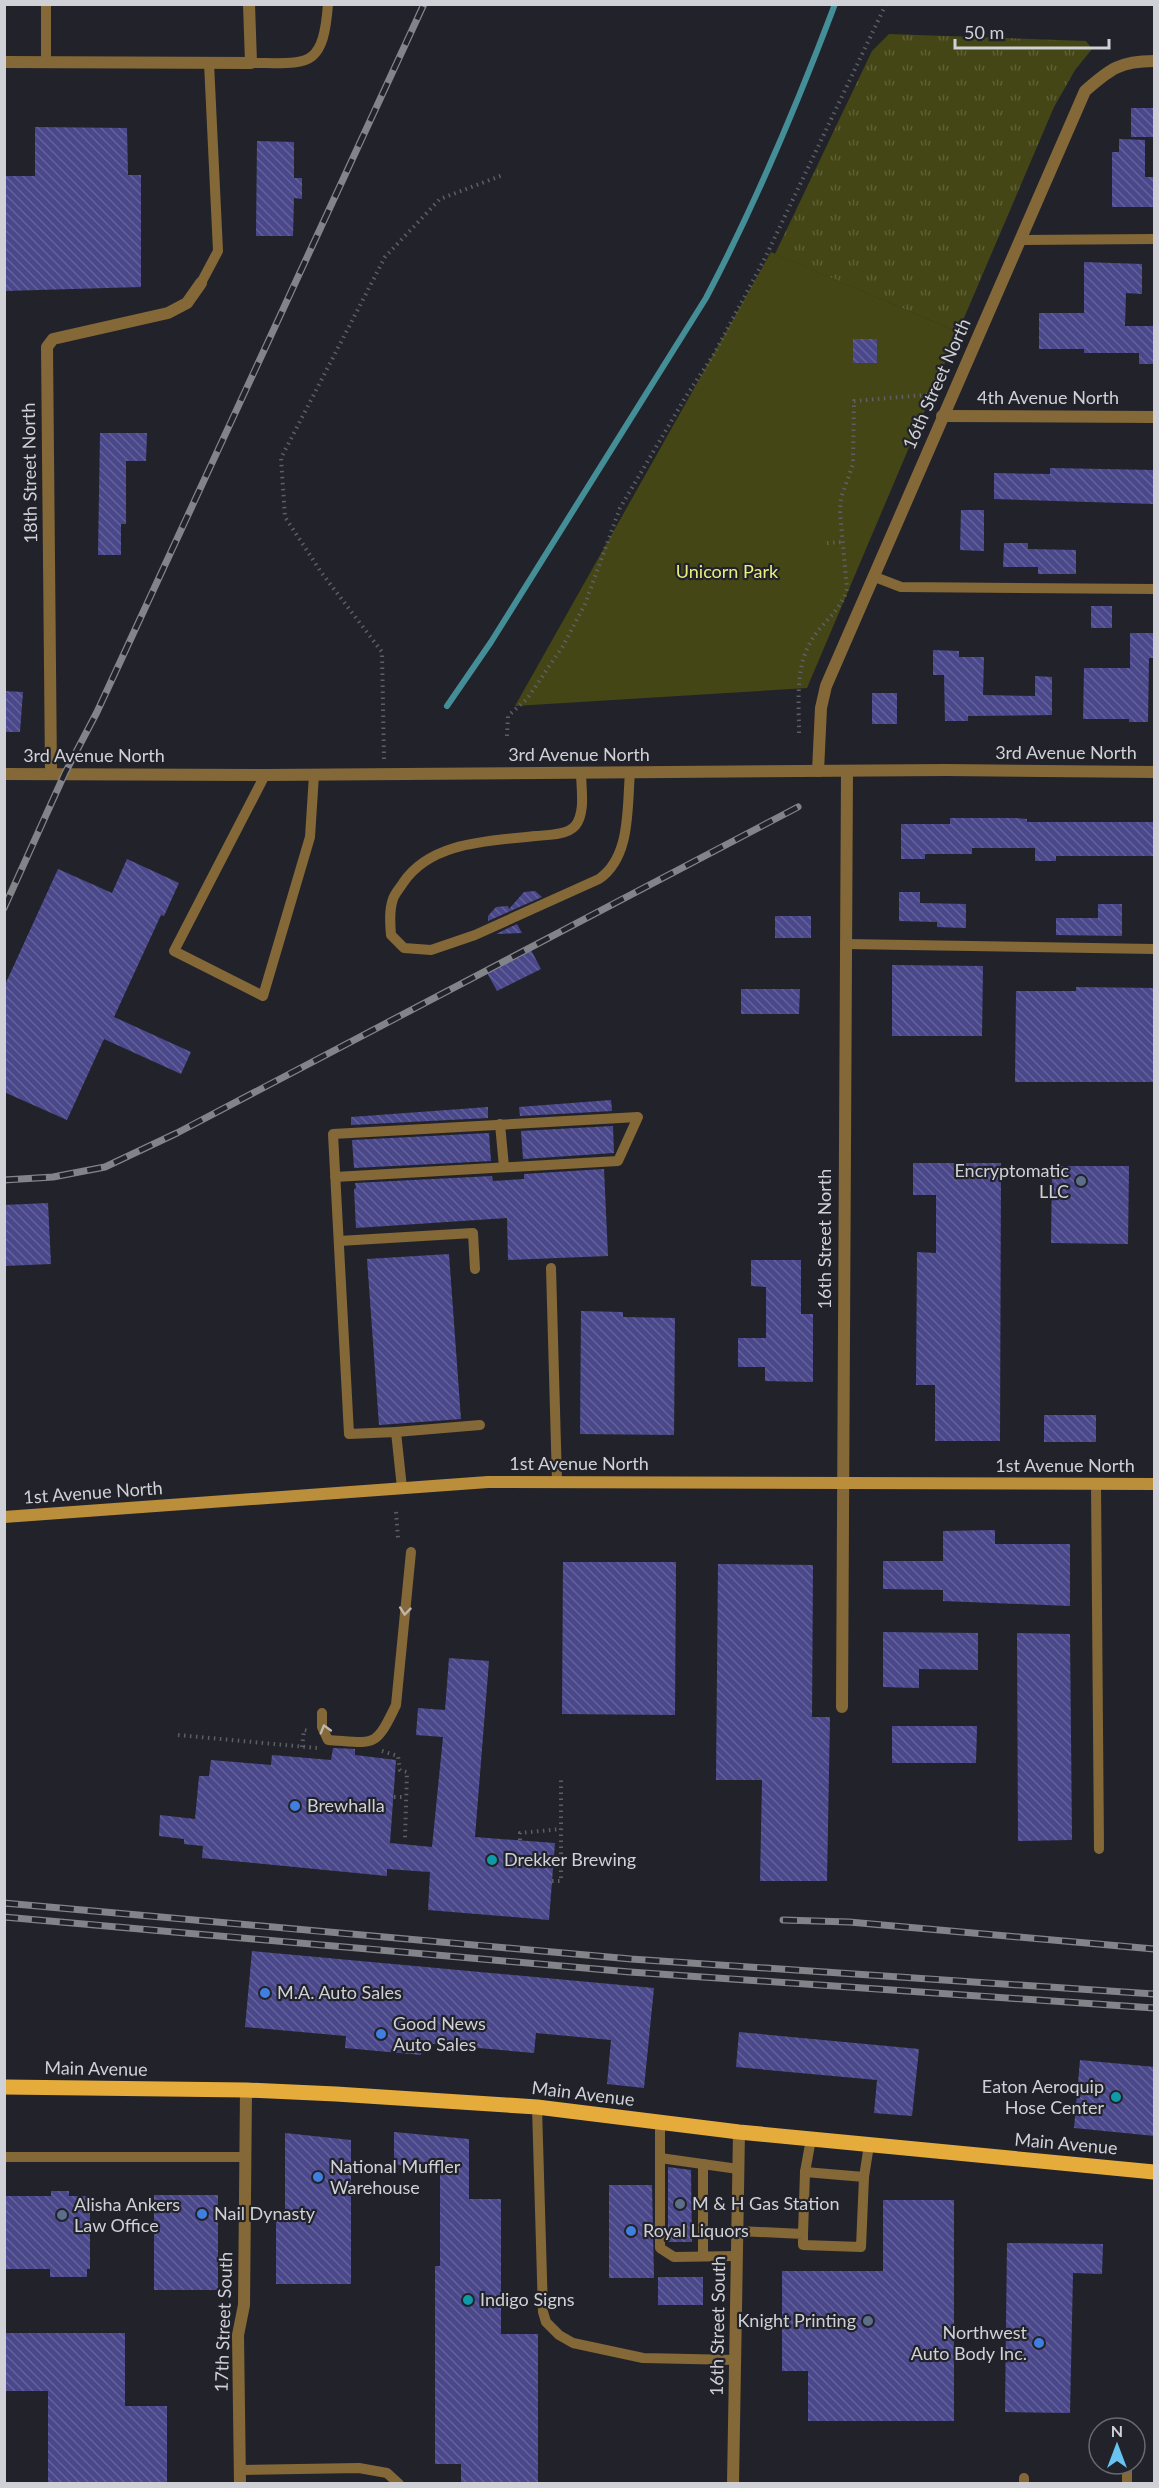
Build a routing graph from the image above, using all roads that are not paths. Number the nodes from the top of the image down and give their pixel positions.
1 (46, 4) edge
2 (249, 4) edge
3 (327, 4) edge
4 (1155, 61) edge
5 (4, 62) edge
6 (46, 62) junction
7 (209, 63) junction
8 (251, 63) junction
9 (1022, 240) junction
10 (1155, 240) edge
11 (201, 283) joint
12 (942, 416) junction
13 (1155, 417) edge
14 (875, 577) junction
15 (1155, 589) edge
16 (818, 771) junction
17 (846, 771) junction
18 (1155, 771) edge
19 (581, 772) junction
20 (630, 772) junction
21 (51, 773) junction
22 (4, 774) edge
23 (265, 775) junction
24 (314, 775) junction
25 (845, 945) junction
26 (1155, 949) edge
27 (500, 1124) junction
28 (504, 1167) junction
29 (335, 1177) junction
30 (339, 1241) junction
31 (551, 1268) dead end
32 (475, 1269) dead end
33 (480, 1425) dead end
34 (396, 1432) junction
35 (557, 1481) junction
36 (842, 1483) junction
37 (1096, 1484) junction
38 (1155, 1484) edge
39 (402, 1488) junction
40 (4, 1517) edge
41 (411, 1552) dead end
42 (842, 1707) dead end
43 (322, 1713) dead end
44 (1099, 1848) dead end
45 (4, 2087) edge
46 (246, 2090) junction
47 (537, 2107) junction
48 (660, 2122) junction
49 (739, 2132) junction
50 (811, 2139) junction
51 (870, 2145) junction
52 (4, 2157) edge
53 (246, 2157) junction
54 (660, 2158) junction
55 (703, 2164) junction
56 (738, 2169) junction
57 (805, 2172) junction
58 (1155, 2172) edge
59 (864, 2177) junction
60 (738, 2232) junction
61 (803, 2234) junction
62 (703, 2256) junction
63 (738, 2256) junction
64 (736, 2360) junction
65 (240, 2470) junction
66 (240, 2484) edge
67 (399, 2484) edge
68 (733, 2484) edge

1 - 6 lane
2 - 8 street
3 - 8 lane
4 - 9 street, 16th Street North
5 - 6 street
6 - 7 street
7 - 8 street
7 - 11 lane
9 - 10 lane
9 - 12 street, 16th Street North
11 - 21 street, 18th Street North
12 - 13 street, 4th Avenue North
12 - 14 street, 16th Street North
14 - 15 lane
14 - 16 street, 16th Street North
16 - 17 street, 3rd Avenue North
16 - 20 street, 3rd Avenue North
17 - 18 street, 3rd Avenue North
17 - 25 street, 16th Street North
19 - 20 street, 3rd Avenue North
19 - 20 lane
19 - 24 street, 3rd Avenue North
21 - 22 street, 3rd Avenue North
21 - 23 street, 3rd Avenue North
23 - 24 street, 3rd Avenue North
23 - 24 lane
25 - 26 lane
25 - 36 street, 16th Street North
27 - 28 lane
27 - 28 lane
27 - 29 lane
28 - 29 lane
29 - 30 lane
30 - 32 lane
30 - 34 lane
31 - 35 lane
33 - 34 lane
34 - 39 lane
35 - 36 street, 1st Avenue North
35 - 39 street, 1st Avenue North
36 - 37 street, 1st Avenue North
36 - 42 street, 16th Street North
37 - 38 street, 1st Avenue North
37 - 44 lane
39 - 40 street, 1st Avenue North
41 -> 43 lane
45 - 46 main road, Main Avenue
46 - 47 main road, Main Avenue
46 - 53 street, 17th Street South
47 - 48 main road, Main Avenue
47 - 64 lane
48 - 49 main road, Main Avenue
48 - 54 lane
49 - 50 main road, Main Avenue
49 - 56 street, 16th Street South
50 - 51 main road, Main Avenue
50 - 57 lane
51 - 58 main road, Main Avenue
51 - 59 lane
52 - 53 lane
53 - 65 street, 17th Street South
54 - 55 lane
54 - 62 lane
55 - 56 lane
55 - 62 lane
56 - 60 street, 16th Street South
57 - 59 lane
57 - 61 lane
59 - 61 lane
60 - 61 lane
60 - 63 street, 16th Street South
62 - 63 lane
63 - 64 street, 16th Street South
64 - 68 street, 16th Street South
65 - 66 street, 17th Street South
65 - 67 lane

